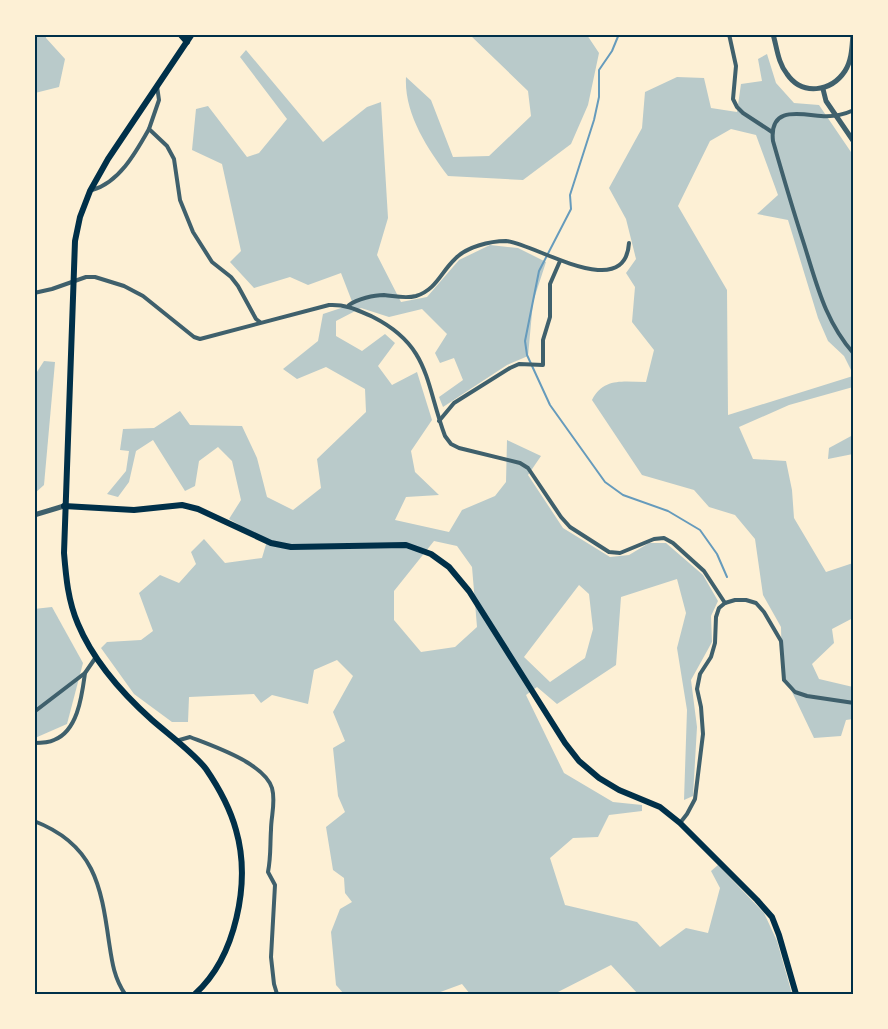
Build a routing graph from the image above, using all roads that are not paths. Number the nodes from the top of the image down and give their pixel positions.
1 (180, 34) edge
2 (192, 34) edge
3 (729, 34) edge
4 (773, 34) edge
5 (853, 34) edge
6 (187, 42) junction
7 (157, 86) junction
8 (823, 89) junction
9 (854, 110) edge
10 (848, 113) junction
11 (854, 115) edge
12 (835, 116) junction
13 (149, 129) junction
14 (772, 132) junction
15 (854, 142) edge
16 (90, 191) junction
17 (629, 243) dead end
18 (559, 260) junction
19 (73, 282) junction
20 (34, 293) edge
21 (349, 305) junction
22 (260, 322) junction
23 (854, 354) edge
24 (439, 421) junction
25 (64, 506) junction
26 (34, 515) edge
27 (725, 603) junction
28 (97, 657) junction
29 (86, 673) junction
30 (854, 703) edge
31 (34, 712) edge
32 (176, 742) junction
33 (34, 744) edge
34 (34, 821) edge
35 (680, 823) junction
36 (126, 994) edge
37 (195, 994) edge
38 (277, 994) edge
39 (796, 994) edge

1 - 6 main road
2 - 6 main road
3 - 14 street
4 - 8 street
5 - 8 street
6 - 7 main road
7 - 13 street
7 - 16 main road
8 - 12 street
9 - 10 street
10 - 11 street
10 - 12 street
12 - 14 street
12 - 15 street
13 - 16 street
13 - 22 street
14 - 23 street
16 - 19 main road
17 - 18 street
18 - 21 street
18 - 24 street
19 - 20 street
19 - 22 street
19 - 25 main road
21 - 22 street
21 - 24 street
24 - 27 street
25 - 26 street
25 - 28 main road
25 - 35 main road
27 - 30 street
27 - 35 street
28 - 29 street
28 - 32 main road
29 - 31 street
29 - 33 street
32 - 37 main road
32 - 38 street
34 - 36 street
35 - 39 main road

